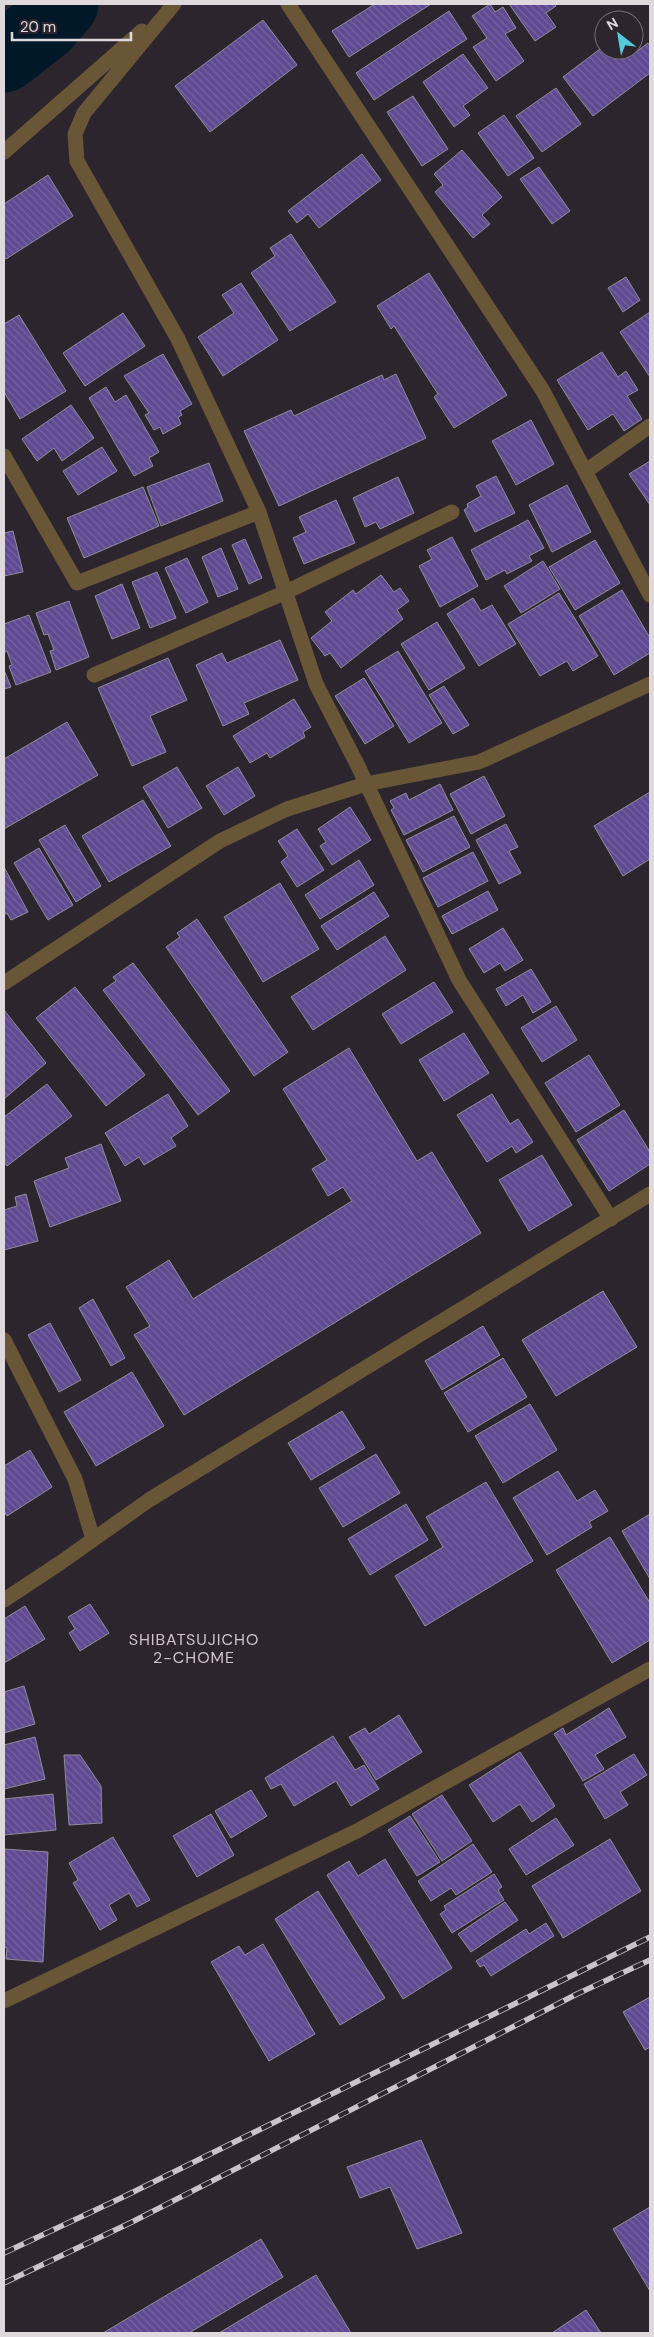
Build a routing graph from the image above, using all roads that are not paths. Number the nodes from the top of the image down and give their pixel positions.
1 (173, 4) edge
2 (288, 4) edge
3 (4, 152) edge
4 (650, 426) edge
5 (4, 456) edge
6 (586, 471) junction
7 (259, 512) junction
8 (452, 512) dead end
9 (286, 592) junction
10 (650, 595) edge
11 (94, 675) dead end
12 (650, 684) edge
13 (366, 784) junction
14 (4, 983) edge
15 (650, 1194) edge
16 (611, 1218) junction
17 (4, 1340) edge
18 (93, 1540) junction
19 (4, 1600) edge
20 (650, 1669) edge
21 (4, 2001) edge

1 - 3 street
1 - 7 street
2 - 6 street
4 - 6 street
5 - 7 street
6 - 10 street
7 - 9 street
8 - 9 street
9 - 11 street
9 - 13 street
12 - 13 street
13 - 14 street
13 - 16 street
15 - 16 street
16 - 18 street
17 - 18 street
18 - 19 street
20 - 21 street

